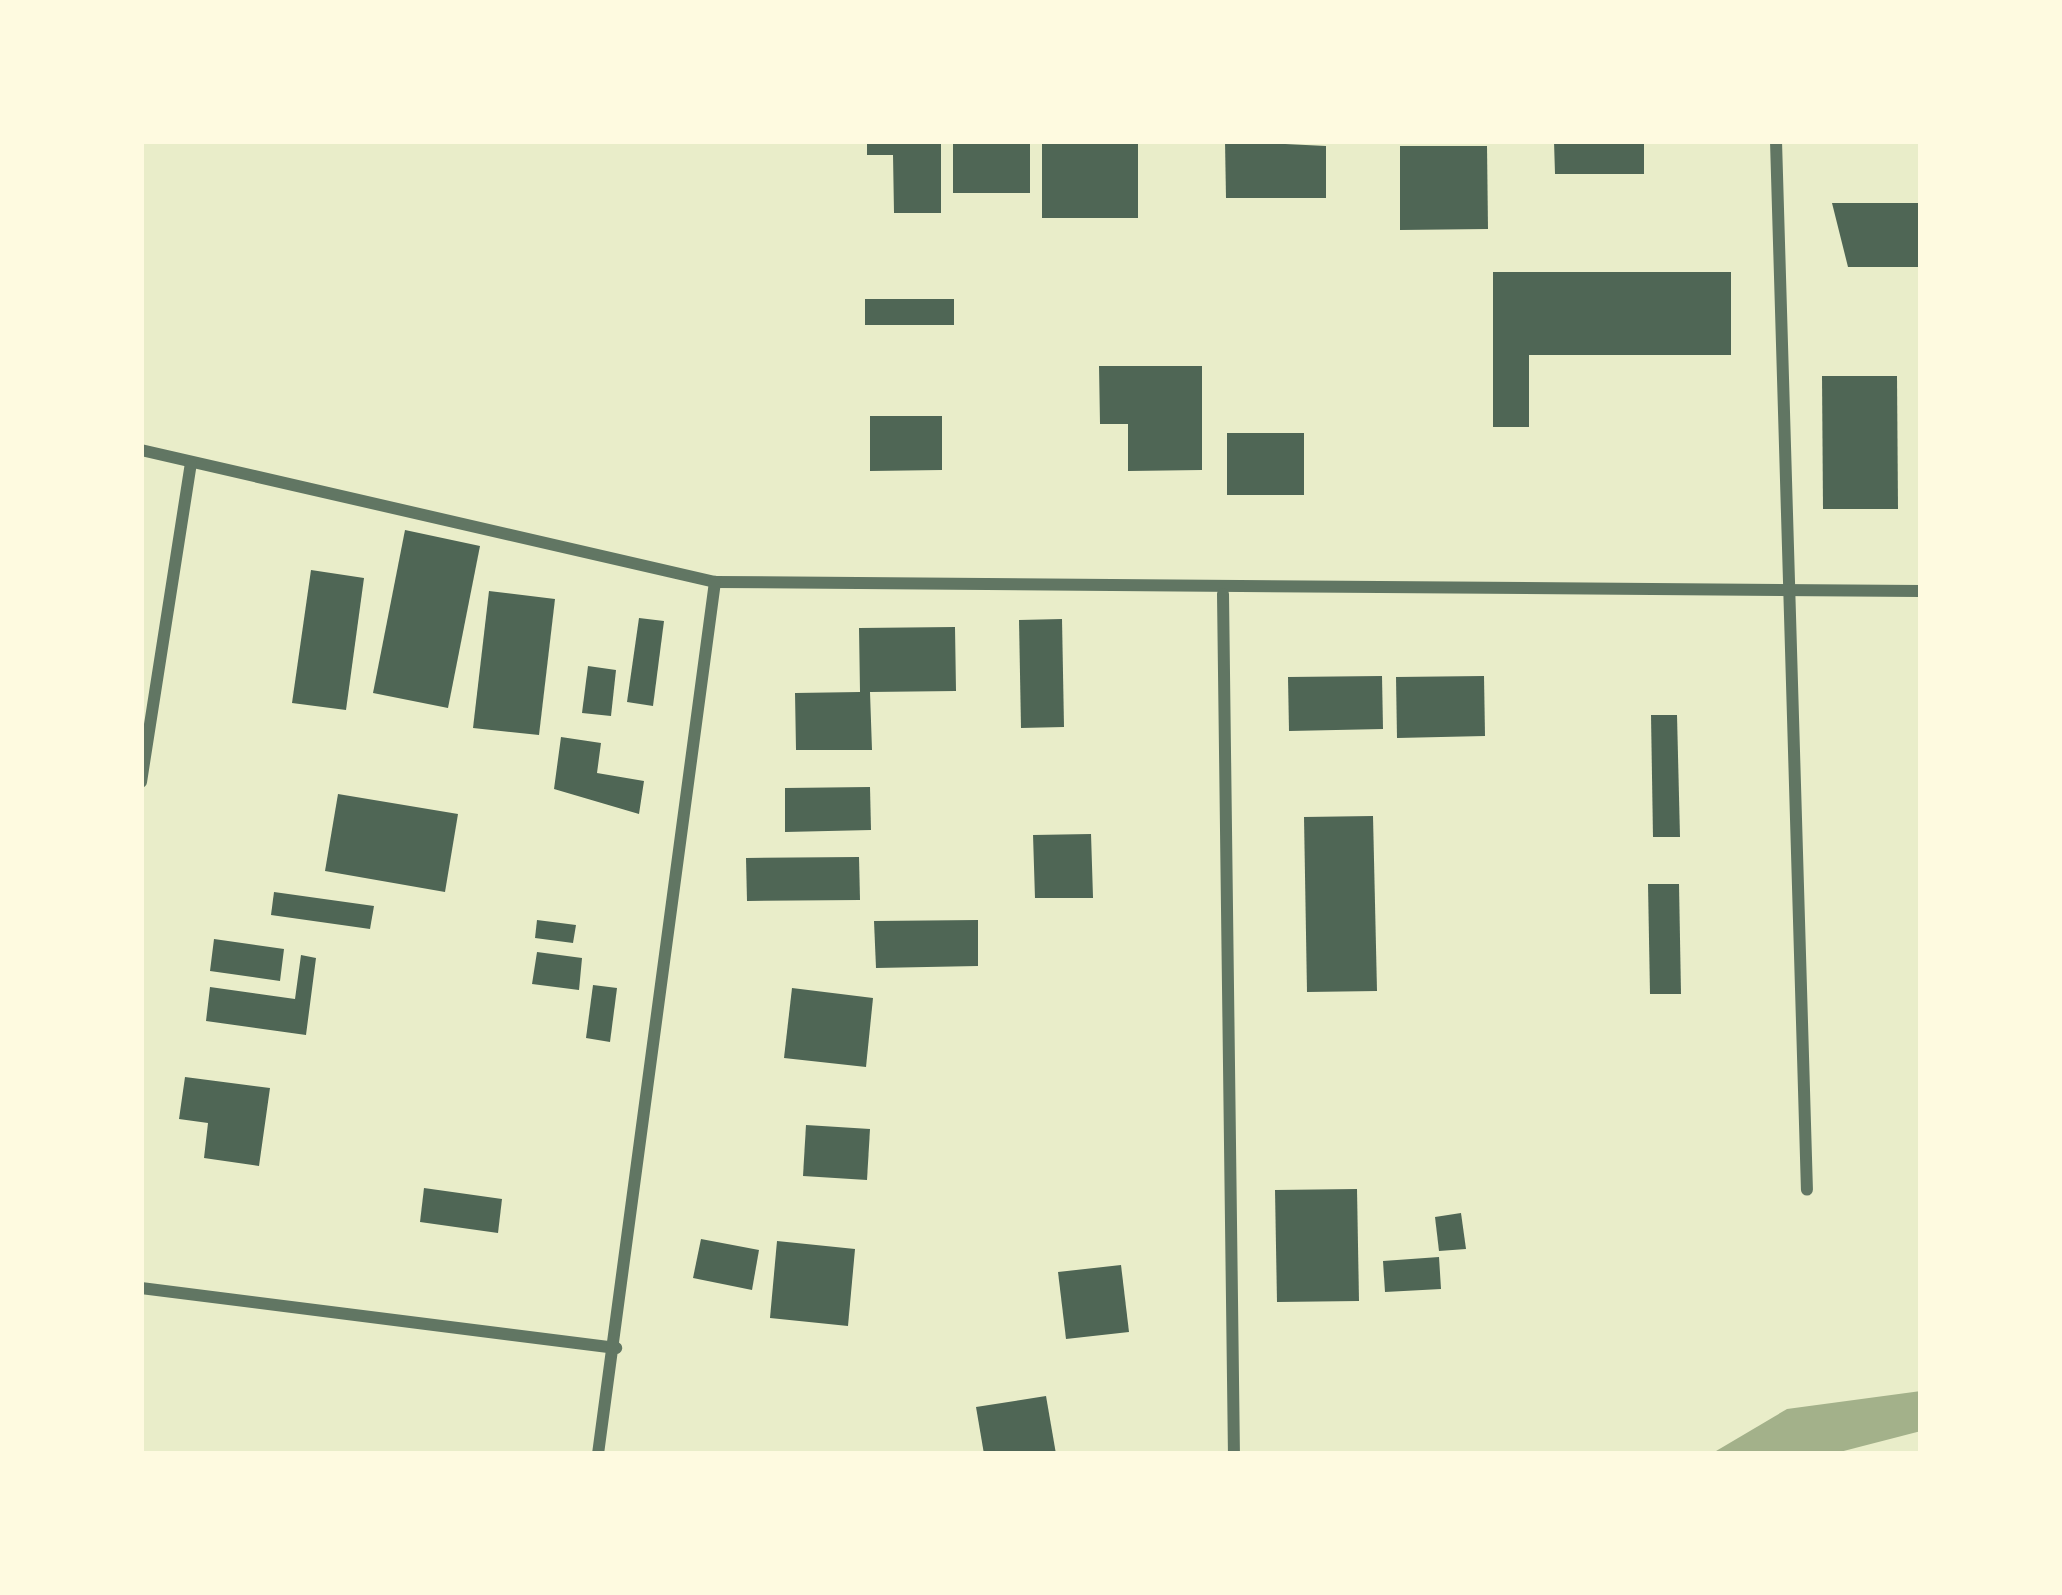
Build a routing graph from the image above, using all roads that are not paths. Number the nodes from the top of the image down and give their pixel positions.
1 (1776, 141) edge
2 (141, 450) edge
3 (191, 463) junction
4 (715, 581) junction
5 (1783, 591) junction
6 (1921, 591) edge
7 (1223, 594) junction
8 (141, 782) edge
9 (1807, 1190) dead end
10 (141, 1288) edge
11 (616, 1348) junction
12 (598, 1454) edge
13 (1234, 1454) edge

1 - 5 street
2 - 3 street
3 - 4 street
3 - 8 street
4 - 7 street
4 - 11 street
5 - 6 street
5 - 7 street
5 - 9 street
7 - 13 street
10 - 11 street
11 - 12 street

